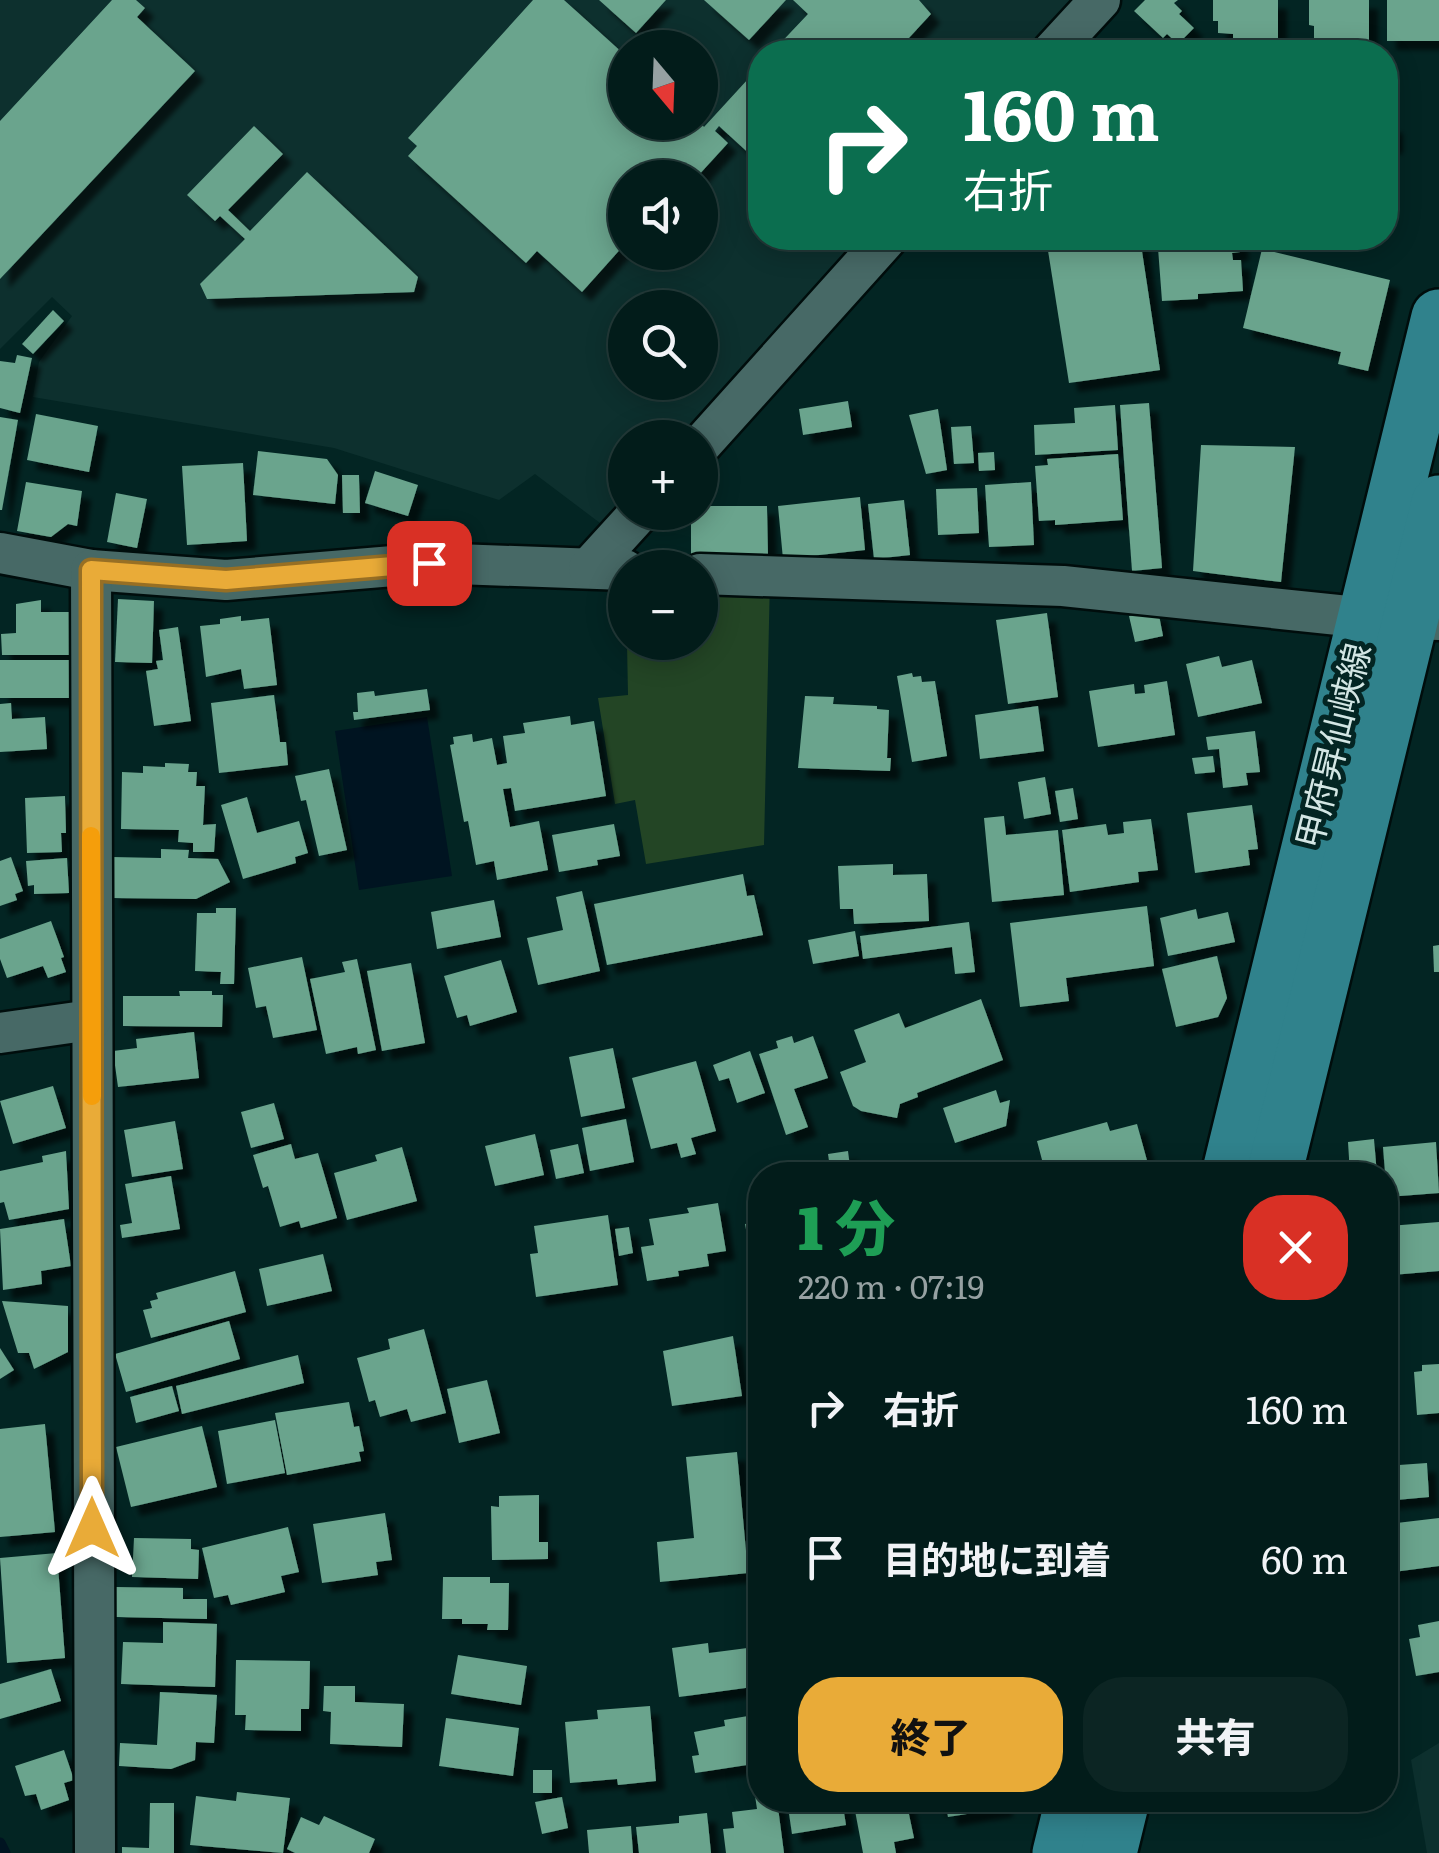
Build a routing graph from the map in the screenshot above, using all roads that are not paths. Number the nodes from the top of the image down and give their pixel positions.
1 (1100, 0) edge
2 (1063, 40) edge
3 (876, 250) edge
4 (1439, 317) edge
5 (718, 426) edge
6 (1439, 502) edge
7 (630, 530) edge
8 (0, 554) edge
9 (607, 569) edge
10 (91, 570) junction
11 (718, 575) edge
12 (1405, 619) edge
13 (91, 1020) junction
14 (0, 1033) edge
15 (1232, 1162) edge
16 (1277, 1162) edge
17 (1071, 1812) edge
18 (1119, 1812) edge
19 (95, 1853) edge
20 (1060, 1853) edge
21 (1108, 1853) edge

1 - 2 street
3 - 5 street
4 - 12 main road, 甲府昇仙峡線
6 - 12 main road, 甲府昇仙峡線
7 - 9 street
8 - 10 street
9 - 10 street
10 - 13 street
11 - 12 street
12 - 15 main road, 甲府昇仙峡線
12 - 16 main road, 甲府昇仙峡線
13 - 14 street
13 - 19 street
17 - 20 main road
18 - 21 main road

